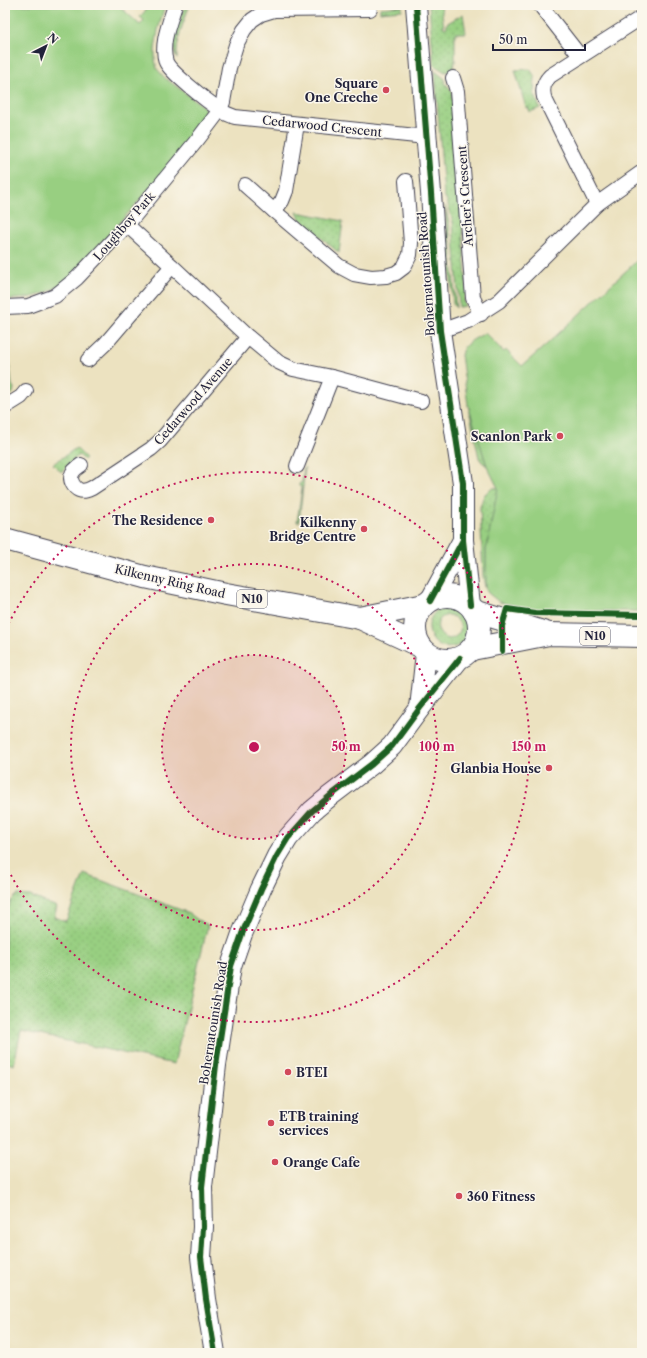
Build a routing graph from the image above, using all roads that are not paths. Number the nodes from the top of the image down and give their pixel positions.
1 (175, 5) edge
2 (416, 5) edge
3 (540, 5) edge
4 (370, 9) dead end
5 (642, 17) edge
6 (580, 56) junction
7 (453, 78) dead end
8 (220, 110) junction
9 (297, 124) junction
10 (426, 137) junction
11 (642, 172) edge
12 (406, 181) dead end
13 (245, 185) dead end
14 (597, 204) junction
15 (274, 211) junction
16 (127, 225) junction
17 (172, 266) junction
18 (5, 307) edge
19 (481, 314) junction
20 (440, 331) junction
21 (248, 337) junction
22 (88, 360) dead end
23 (332, 377) junction
24 (26, 391) dead end
25 (421, 400) dead end
26 (5, 407) edge
27 (81, 465) dead end
28 (297, 466) dead end
29 (5, 539) edge
30 (462, 540) junction
31 (427, 603) junction
32 (472, 608) junction
33 (360, 618) junction
34 (549, 634) junction
35 (642, 636) edge
36 (423, 649) junction
37 (466, 654) junction
38 (420, 708) junction
39 (215, 1353) edge

1 - 8 street, Cedarwood Crescent
2 - 10 street, Bohernatounish Road
3 - 6 street
4 - 8 street
5 - 6 street
6 - 14 street
7 - 19 street, Archer's Crescent
8 - 9 street, Cedarwood Crescent
8 - 16 street, Loughboy Park
9 - 10 street, Cedarwood Crescent
9 - 15 street
10 - 20 street, Bohernatounish Road
11 - 14 street
12 - 15 street
13 - 15 street
14 - 19 street
16 - 17 street
16 - 18 street, Loughboy Park
17 - 21 street
17 - 22 street
19 - 20 street
20 - 30 street, Bohernatounish Road
21 - 23 street
21 - 27 street, Cedarwood Avenue
23 - 25 street
23 - 28 street
24 - 26 street
29 - 33 highway, Kilkenny Ring Road / N10
30 - 31 street, Bohernatounish Road
30 - 32 street, Bohernatounish Road
31 - 32 highway, N10
31 - 33 highway, Kilkenny Ring Road / N10
31 - 36 highway
32 - 34 highway, N10
32 - 37 highway
33 - 36 highway, Kilkenny Ring Road / N10
34 - 35 highway, N10
34 - 37 highway, N10
36 - 37 highway, N10
36 - 38 street
37 - 38 street, Bohernatounish Road
38 - 39 street, Bohernatounish Road

